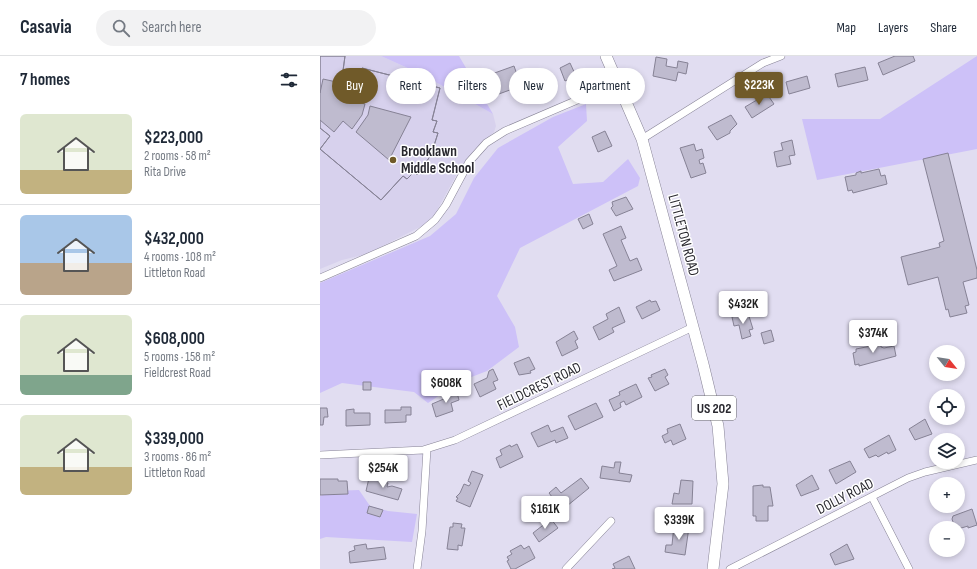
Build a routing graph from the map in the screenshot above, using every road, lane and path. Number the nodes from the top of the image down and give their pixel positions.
1 (606, 56) edge
2 (781, 56) edge
3 (611, 68) edge
4 (569, 104) edge
5 (627, 104) edge
6 (642, 139) junction
7 (320, 278) edge
8 (693, 327) junction
9 (427, 449) junction
10 (320, 454) edge
11 (977, 460) edge
12 (872, 497) junction
13 (611, 521) dead end
14 (417, 569) edge
15 (566, 569) edge
16 (713, 569) edge
17 (730, 569) edge
18 (909, 569) edge

1 - 3 main road, LITTLETON ROAD / US 202
2 - 6 street
4 - 7 street
5 - 6 main road, LITTLETON ROAD / US 202
6 - 8 main road, LITTLETON ROAD / US 202
8 - 9 street, FIELDCREST ROAD
8 - 16 main road, LITTLETON ROAD / US 202
9 - 10 street, FIELDCREST ROAD
9 - 14 street
11 - 12 street, DOLLY ROAD
12 - 17 street, DOLLY ROAD
12 - 18 street
13 - 15 street

